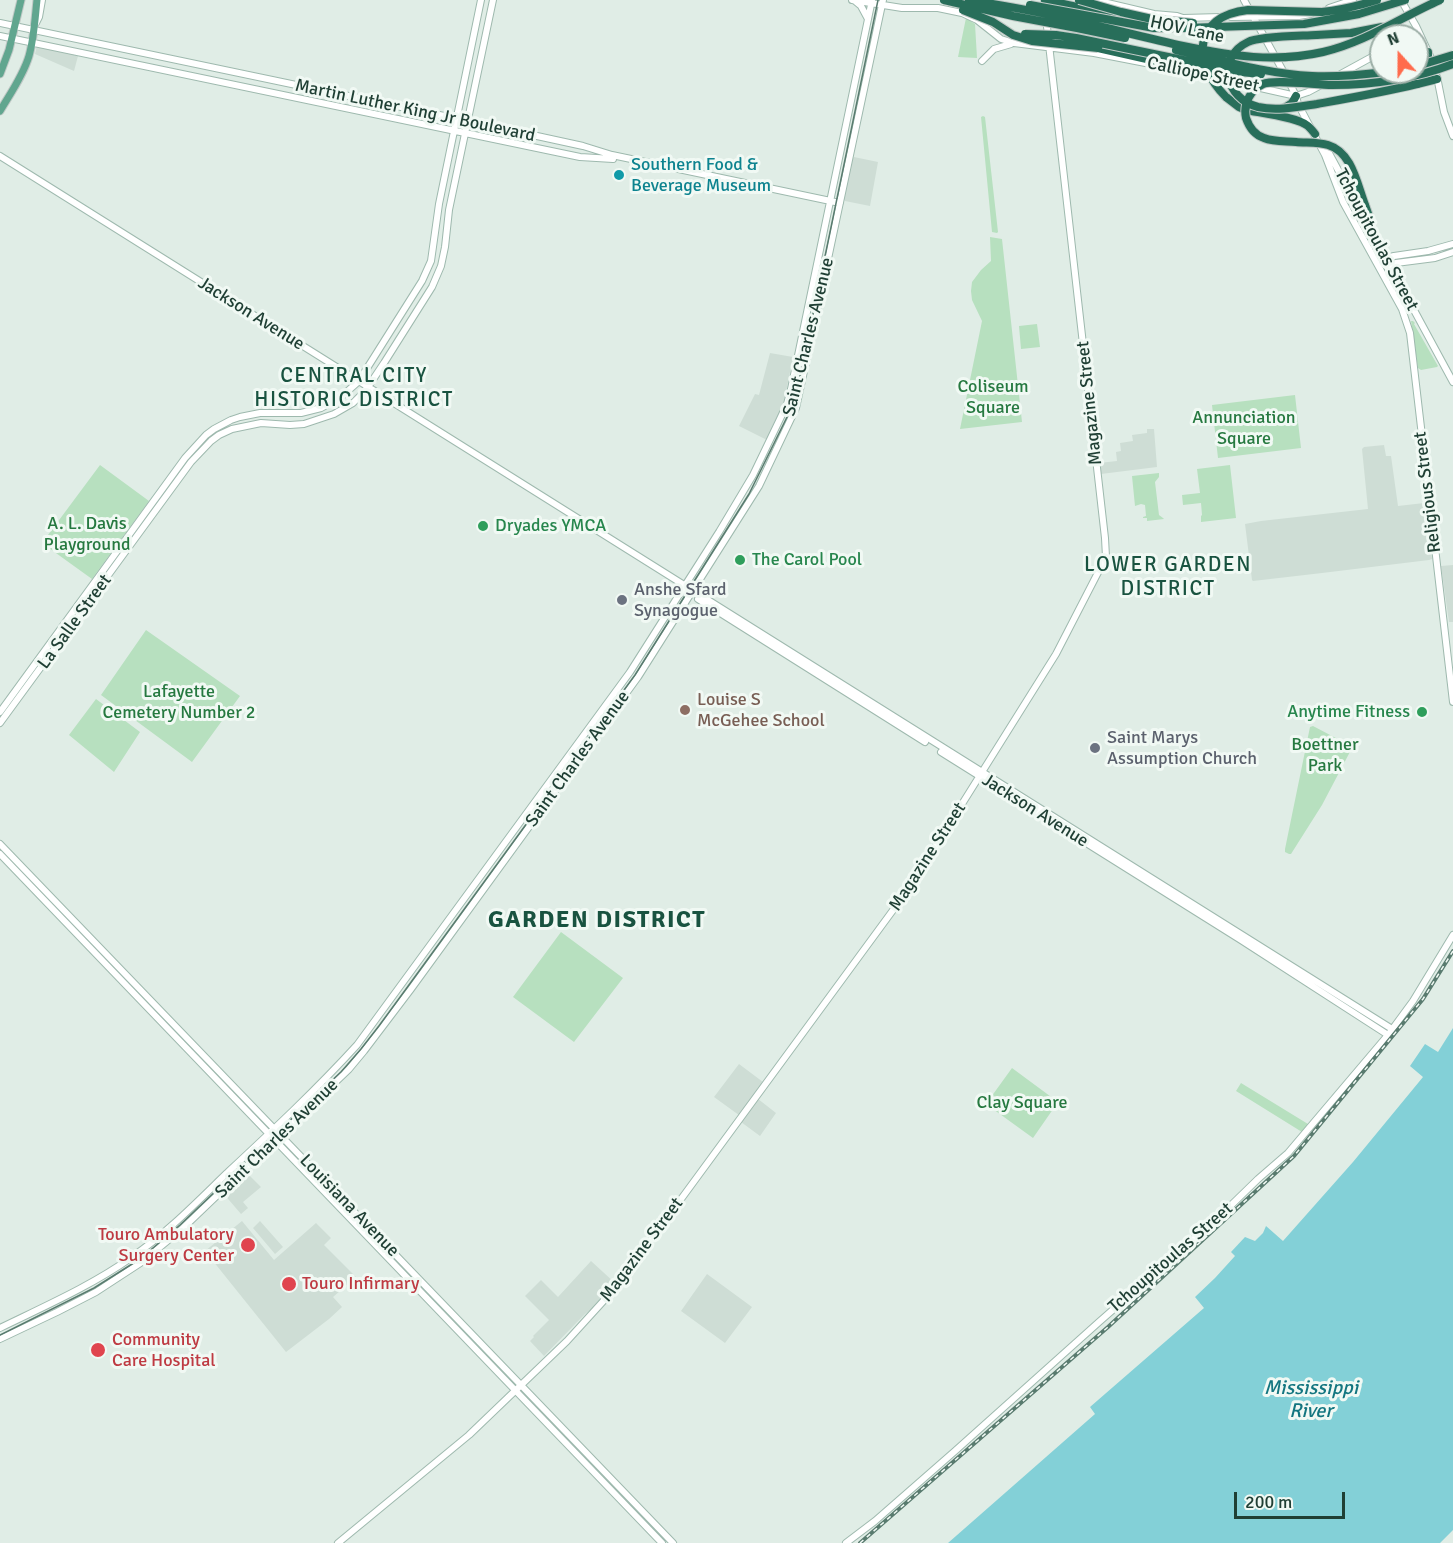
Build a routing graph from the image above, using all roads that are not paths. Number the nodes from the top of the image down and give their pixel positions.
1 (20, 0) edge
2 (37, 0) edge
3 (42, 0) edge
4 (481, 0) edge
5 (493, 0) edge
6 (853, 0) edge
7 (938, 0) edge
8 (944, 0) edge
9 (969, 0) edge
10 (994, 0) edge
11 (999, 0) edge
12 (1035, 0) edge
13 (1044, 0) edge
14 (1095, 0) edge
15 (1244, 0) edge
16 (1353, 0) edge
17 (1377, 0) edge
18 (1403, 0) edge
19 (1440, 0) edge
20 (872, 2) edge
21 (882, 3) edge
22 (1076, 3) edge
23 (1253, 16) junction
24 (1183, 18) junction
25 (868, 19) junction
26 (1396, 22) junction
27 (0, 23) edge
28 (1390, 24) edge
29 (1413, 24) edge
30 (15, 26) junction
31 (35, 26) junction
32 (1227, 26) junction
33 (1369, 30) edge
34 (0, 36) edge
35 (12, 38) junction
36 (32, 42) junction
37 (1014, 43) junction
38 (1033, 45) junction
39 (1048, 47) junction
40 (1429, 54) edge
41 (1453, 55) edge
42 (1369, 59) edge
43 (982, 61) dead end
44 (1429, 62) edge
45 (1453, 64) edge
46 (1189, 71) junction
47 (0, 74) edge
48 (1369, 74) edge
49 (1311, 76) junction
50 (1437, 79) junction
51 (1429, 81) edge
52 (1417, 84) edge
53 (854, 87) junction
54 (864, 89) junction
55 (1297, 98) junction
56 (851, 102) junction
57 (861, 104) junction
58 (0, 111) edge
59 (1262, 113) junction
60 (457, 118) junction
61 (468, 121) junction
62 (454, 130) junction
63 (465, 133) junction
64 (1314, 134) junction
65 (1453, 136) edge
66 (0, 156) edge
67 (830, 202) junction
68 (840, 204) junction
69 (1372, 233) junction
70 (1453, 244) edge
71 (1453, 252) edge
72 (1385, 257) junction
73 (1376, 262) junction
74 (1389, 265) junction
75 (1381, 270) junction
76 (1406, 318) joint
77 (359, 381) junction
78 (1453, 382) edge
79 (369, 387) junction
80 (188, 460) junction
81 (707, 550) junction
82 (715, 555) junction
83 (684, 586) junction
84 (692, 593) junction
85 (654, 633) junction
86 (662, 639) junction
87 (1453, 702) edge
88 (0, 712) edge
89 (0, 723) edge
90 (981, 775) junction
91 (0, 844) edge
92 (0, 854) edge
93 (1453, 935) edge
94 (1390, 1032) junction
95 (240, 1098) junction
96 (272, 1131) junction
97 (281, 1136) junction
98 (276, 1141) junction
99 (305, 1166) junction
100 (0, 1328) edge
101 (0, 1339) edge
102 (521, 1385) junction
103 (516, 1391) junction
104 (540, 1410) junction
105 (338, 1543) edge
106 (662, 1543) edge
107 (672, 1543) edge
108 (846, 1543) edge

1 - 30 main road
2 - 31 main road
3 - 31 street
4 - 60 street
5 - 61 street
6 - 20 street, Calliope Street
6 - 25 street
7 - 46 highway, bridge
8 - 49 highway, bridge
9 - 26 highway, HOV Lane, bridge
10 - 49 highway, bridge
11 - 32 highway, bridge
12 - 38 street
13 - 22 highway
13 - 39 street, Magazine Street
14 - 24 street
15 - 23 street, Tchoupitoulas Street
16 - 23 street
17 - 59 highway, bridge
18 - 29 street
18 - 32 highway, bridge
19 - 26 highway, bridge
20 - 21 street, Calliope Street
20 - 25 street, Saint Charles Avenue
21 - 37 street, Calliope Street
21 - 54 street, Saint Charles Avenue
22 - 24 highway
22 - 32 highway, bridge
23 - 24 street
23 - 55 street, Tchoupitoulas Street
25 - 53 street, Saint Charles Avenue
26 - 28 highway, bridge
27 - 30 street, Martin Luther King Jr Boulevard
30 - 31 street, Martin Luther King Jr Boulevard
30 - 35 main road
31 - 36 main road
31 - 60 street, Martin Luther King Jr Boulevard
33 - 52 highway, bridge
34 - 35 street, Martin Luther King Jr Boulevard
35 - 36 street, Martin Luther King Jr Boulevard
35 - 47 main road
36 - 58 main road
36 - 62 street, Martin Luther King Jr Boulevard
37 - 38 street, Calliope Street
37 - 43 street, Calliope Street
38 - 39 street, Calliope Street
39 - 46 street, Calliope Street
39 - 90 street, Magazine Street
40 - 50 street
41 - 44 highway, bridge
42 - 55 street
45 - 69 highway, bridge
46 - 55 street, Calliope Street
48 - 49 highway, bridge
50 - 51 highway
50 - 65 street
53 - 54 street
53 - 56 street, Saint Charles Avenue
54 - 57 street, Saint Charles Avenue
55 - 59 highway
55 - 64 street, Tchoupitoulas Street
55 - 69 street, Tchoupitoulas Street
56 - 57 street
56 - 67 street, Saint Charles Avenue
57 - 68 street, Saint Charles Avenue
59 - 64 highway
60 - 61 street, Martin Luther King Jr Boulevard
60 - 62 street
61 - 63 street
61 - 67 street, Martin Luther King Jr Boulevard
62 - 63 street, Martin Luther King Jr Boulevard
62 - 77 street
63 - 67 street, Martin Luther King Jr Boulevard
63 - 79 street
64 - 73 street, Tchoupitoulas Street
66 - 77 street, Jackson Avenue
67 - 68 street
67 - 81 street, Saint Charles Avenue
68 - 82 street, Saint Charles Avenue
69 - 72 street, Tchoupitoulas Street
70 - 72 street
71 - 74 street
72 - 73 street
72 - 74 street, Tchoupitoulas Street
73 - 75 street, Tchoupitoulas Street
74 - 75 street
74 - 78 street, Tchoupitoulas Street
75 - 76 street, Tchoupitoulas Street
76 - 87 street, Religious Street
77 - 79 street, Jackson Avenue
77 - 80 street
79 - 80 street
79 - 83 street, Jackson Avenue
80 - 88 street, La Salle Street
80 - 89 street, La Salle Street
81 - 82 street
81 - 83 street, Saint Charles Avenue
82 - 84 street, Saint Charles Avenue
83 - 84 street, Jackson Avenue
83 - 85 street, Saint Charles Avenue
84 - 86 street, Saint Charles Avenue
84 - 90 street, Jackson Avenue
85 - 86 street
85 - 96 street, Saint Charles Avenue
86 - 97 street, Saint Charles Avenue
90 - 94 street, Jackson Avenue
90 - 102 street, Magazine Street
91 - 95 street, Louisiana Avenue
92 - 95 street, Louisiana Avenue
93 - 94 street, Tchoupitoulas Street
94 - 108 street, Tchoupitoulas Street
95 - 96 street, Louisiana Avenue
96 - 97 street, Louisiana Avenue
96 - 98 street, Louisiana Avenue
96 - 100 street, Saint Charles Avenue
97 - 98 street, Saint Charles Avenue
97 - 99 street, Louisiana Avenue
98 - 99 street, Louisiana Avenue
98 - 101 street, Saint Charles Avenue
99 - 102 street, Louisiana Avenue
99 - 103 street, Louisiana Avenue
102 - 103 street, Magazine Street
102 - 104 street, Louisiana Avenue
103 - 104 street, Louisiana Avenue
103 - 105 street, Magazine Street
104 - 106 street, Louisiana Avenue
104 - 107 street, Louisiana Avenue

